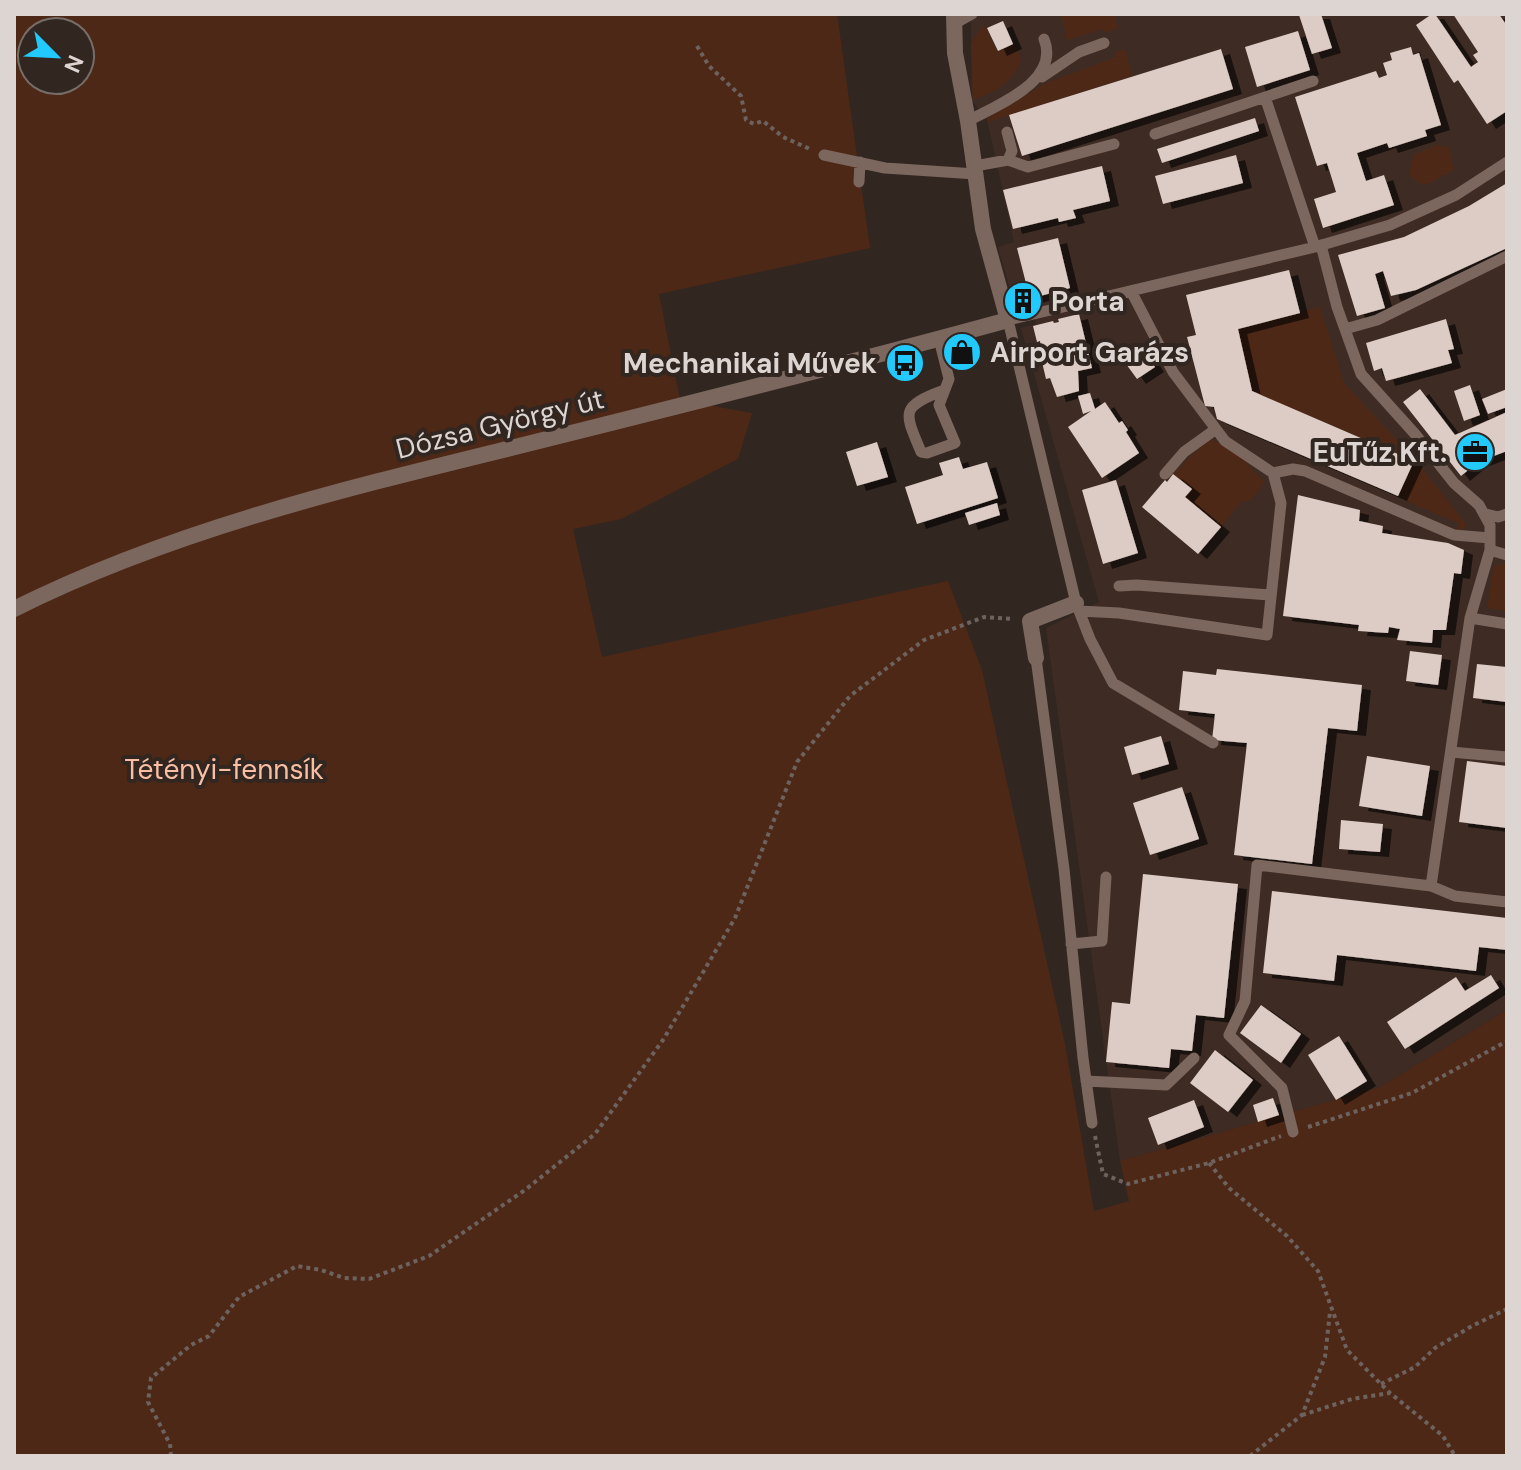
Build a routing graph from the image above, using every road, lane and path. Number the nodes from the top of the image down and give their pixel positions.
1 (972, 14) edge
2 (954, 19) edge
3 (1044, 39) dead end
4 (1104, 43) dead end
5 (697, 46) dead end
6 (1313, 81) dead end
7 (1034, 82) junction
8 (1265, 97) junction
9 (968, 121) junction
10 (1007, 132) dead end
11 (1155, 134) dead end
12 (1114, 144) dead end
13 (824, 155) joint
14 (1008, 160) junction
15 (860, 162) junction
16 (1507, 162) edge
17 (975, 170) junction
18 (859, 182) dead end
19 (1318, 246) junction
20 (1507, 256) edge
21 (1131, 291) junction
22 (1008, 320) junction
23 (1345, 329) junction
24 (939, 339) junction
25 (942, 391) junction
26 (1216, 429) junction
27 (1273, 473) junction
28 (1165, 474) dead end
29 (1486, 514) junction
30 (1507, 514) edge
31 (1490, 544) junction
32 (1507, 555) edge
33 (1119, 586) dead end
34 (1270, 595) junction
35 (1078, 607) junction
36 (14, 609) edge
37 (1470, 618) junction
38 (1030, 621) junction
39 (1507, 624) edge
40 (1036, 658) joint
41 (1213, 743) dead end
42 (1451, 752) junction
43 (1507, 757) edge
44 (1106, 877) dead end
45 (1431, 886) junction
46 (1507, 902) edge
47 (1071, 944) junction
48 (1507, 1041) edge
49 (1194, 1058) dead end
50 (1086, 1081) junction
51 (1092, 1123) joint
52 (1293, 1132) junction
53 (1209, 1163) junction
54 (1507, 1309) edge
55 (1330, 1310) junction
56 (1381, 1384) junction
57 (1390, 1393) junction
58 (1302, 1415) junction
59 (171, 1456) edge
60 (1250, 1456) edge
61 (1455, 1456) edge

1 - 2 lane
2 - 9 street
3 - 7 lane
4 - 7 lane
5 - 13 path
6 - 8 lane
7 - 9 lane
8 - 11 lane
8 - 19 lane
9 - 17 street
10 - 14 lane
12 - 14 lane
13 - 15 lane
14 - 17 lane
15 - 17 lane
15 - 18 lane
16 - 19 lane
17 - 22 street
19 - 21 lane
19 - 23 lane
20 - 23 lane
21 - 22 lane
21 - 26 lane
22 - 24 street, Dózsa György út
22 - 35 lane
23 - 29 lane
24 - 25 lane
24 - 36 street, Dózsa György út
25 - 25 lane
26 - 27 lane
26 - 28 lane
27 - 31 lane
27 - 34 lane
29 - 30 lane
29 - 31 lane
31 - 32 lane
31 - 37 lane
33 - 34 lane
34 - 35 lane
35 - 38 street
35 - 41 lane
37 - 39 lane
37 - 42 lane
38 - 40 street
38 - 59 path
40 - 47 lane
42 - 43 lane
42 - 45 lane
44 - 47 lane
45 - 46 lane
45 - 52 lane
47 - 50 lane
48 - 52 path
49 - 50 lane
50 - 51 lane
51 - 53 path
52 - 53 path
53 - 55 path
54 - 56 path
55 - 56 path
55 - 58 path
56 - 57 path
57 - 58 path
57 - 61 path
58 - 60 path

